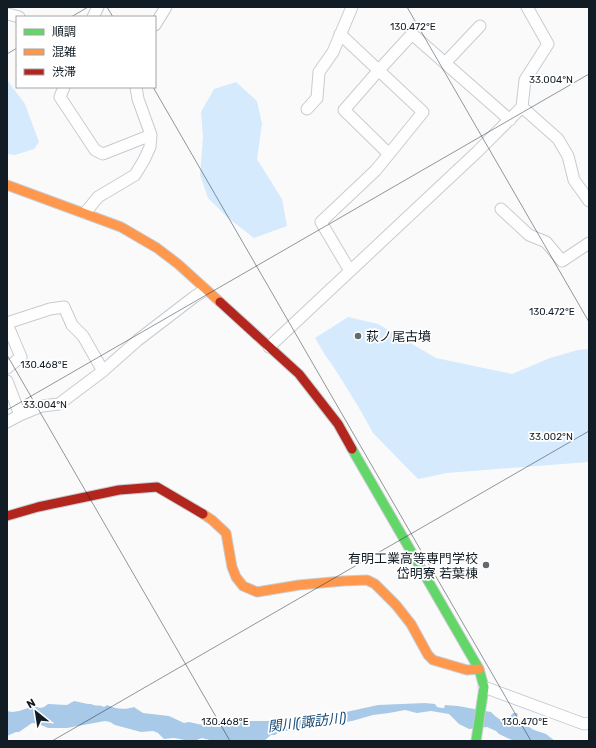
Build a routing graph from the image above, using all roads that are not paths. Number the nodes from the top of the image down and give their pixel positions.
1 (98, 7) edge
2 (166, 7) edge
3 (352, 7) edge
4 (527, 7) edge
5 (94, 16) edge
6 (156, 23) edge
7 (480, 26) dead end
8 (340, 34) junction
9 (445, 63) junction
10 (379, 70) junction
11 (64, 88) edge
12 (136, 88) edge
13 (522, 107) junction
14 (307, 109) dead end
15 (510, 120) junction
16 (151, 135) junction
17 (389, 154) junction
18 (7, 185) edge
19 (589, 202) edge
20 (501, 209) dead end
21 (85, 213) junction
22 (589, 243) edge
23 (350, 271) junction
24 (206, 290) junction
25 (7, 324) edge
26 (269, 347) junction
27 (7, 368) edge
28 (103, 371) junction
29 (7, 381) edge
30 (20, 415) junction
31 (7, 422) edge
32 (7, 516) edge
33 (479, 669) junction
34 (484, 692) junction
35 (589, 723) edge
36 (476, 741) edge

1 - 5 street
2 - 6 street
3 - 8 street
4 - 13 street
7 - 9 street
8 - 10 street
8 - 14 street
9 - 10 street
9 - 15 street
10 - 17 street
10 - 17 street
11 - 16 street
12 - 16 street
13 - 15 street
13 - 19 street
15 - 23 street
16 - 21 street
17 - 23 street
18 - 21 street
20 - 22 street
21 - 24 street
23 - 26 street
24 - 26 street
24 - 28 street
25 - 27 street
25 - 28 street
26 - 33 street
28 - 30 street
29 - 30 street
30 - 31 street
32 - 33 street
33 - 34 street
34 - 35 street
34 - 36 street

